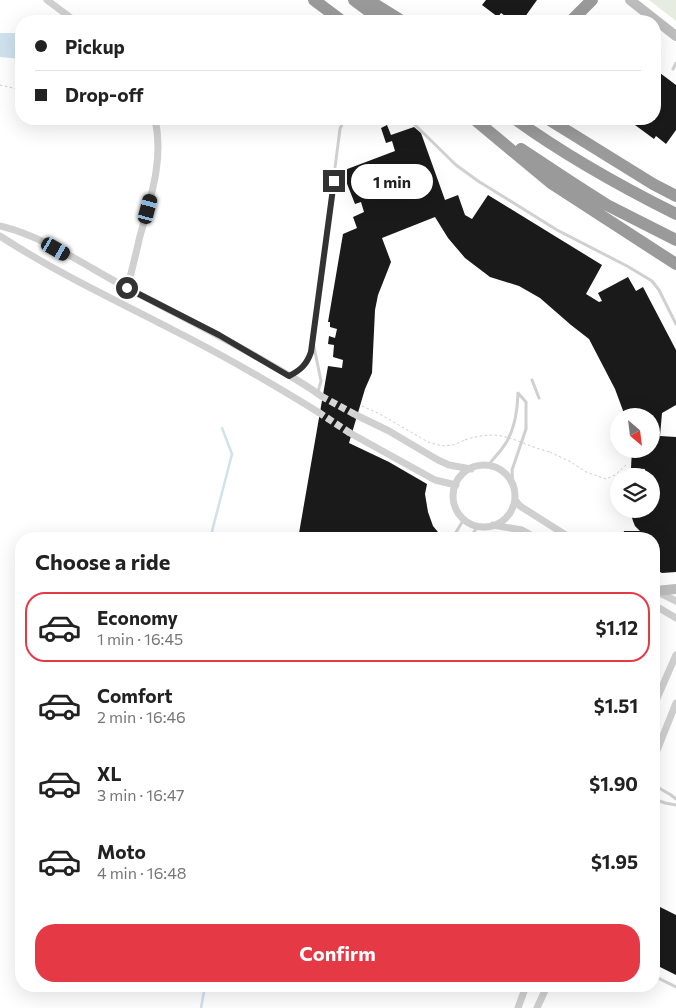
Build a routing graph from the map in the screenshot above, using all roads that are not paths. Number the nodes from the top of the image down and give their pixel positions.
1 (47, 0) edge
2 (314, 0) edge
3 (354, 0) edge
4 (368, 0) edge
5 (592, 0) edge
6 (630, 0) edge
7 (582, 5) edge
8 (67, 15) edge
9 (334, 15) edge
10 (374, 15) edge
11 (392, 15) edge
12 (649, 15) edge
13 (661, 24) edge
14 (676, 36) edge
15 (676, 63) edge
16 (673, 69) dead end
17 (156, 125) edge
18 (342, 125) edge
19 (415, 125) edge
20 (481, 125) edge
21 (483, 125) edge
22 (524, 125) edge
23 (558, 125) edge
24 (676, 196) edge
25 (676, 214) edge
26 (0, 226) edge
27 (0, 236) edge
28 (676, 240) edge
29 (676, 264) edge
30 (127, 288) junction
31 (676, 324) edge
32 (312, 339) junction
33 (289, 376) junction
34 (532, 380) dead end
35 (319, 395) joint
36 (539, 398) dead end
37 (318, 412) tunnel mouth
38 (356, 415) tunnel mouth
39 (350, 432) tunnel mouth
40 (488, 466) junction
41 (471, 469) junction
42 (513, 484) junction
43 (456, 485) junction
44 (515, 500) junction
45 (464, 519) junction
46 (492, 525) junction
47 (478, 526) junction
48 (456, 532) edge
49 (474, 532) edge
50 (526, 532) edge
51 (561, 532) edge
52 (676, 589) edge
53 (660, 590) edge
54 (660, 593) edge
55 (676, 602) edge
56 (660, 609) edge
57 (676, 618) edge
58 (676, 655) edge
59 (660, 691) edge
60 (676, 703) edge
61 (660, 743) edge
62 (660, 789) edge
63 (676, 799) edge
64 (660, 801) edge
65 (676, 805) edge
66 (660, 979) edge
67 (676, 987) edge
68 (524, 992) edge
69 (544, 992) edge
70 (518, 1008) edge
71 (536, 1008) edge

1 - 8 street
2 - 9 highway
3 - 10 highway
4 - 11 highway
5 - 7 highway
6 - 12 street
13 - 14 street
15 - 16 lane
17 - 30 street
18 - 32 lane
19 - 31 lane
20 - 29 highway
21 - 28 highway
22 - 25 highway
23 - 24 highway
26 - 30 street
27 - 37 street
30 - 33 street
32 - 33 lane
32 - 35 lane
33 - 35 street
34 - 36 lane
38 - 41 street
39 - 43 street
40 - 41 street
40 - 42 street
40 - 42 lane
41 - 43 street
42 - 44 street
43 - 45 street
44 - 46 street
44 - 51 street
45 - 47 street
45 - 48 lane
46 - 47 street
46 - 50 street
47 - 49 lane
52 - 53 street
54 - 55 street
56 - 57 street
58 - 59 street
60 - 61 street
62 - 63 lane
64 - 65 lane
66 - 67 lane
68 - 70 street
69 - 71 street

